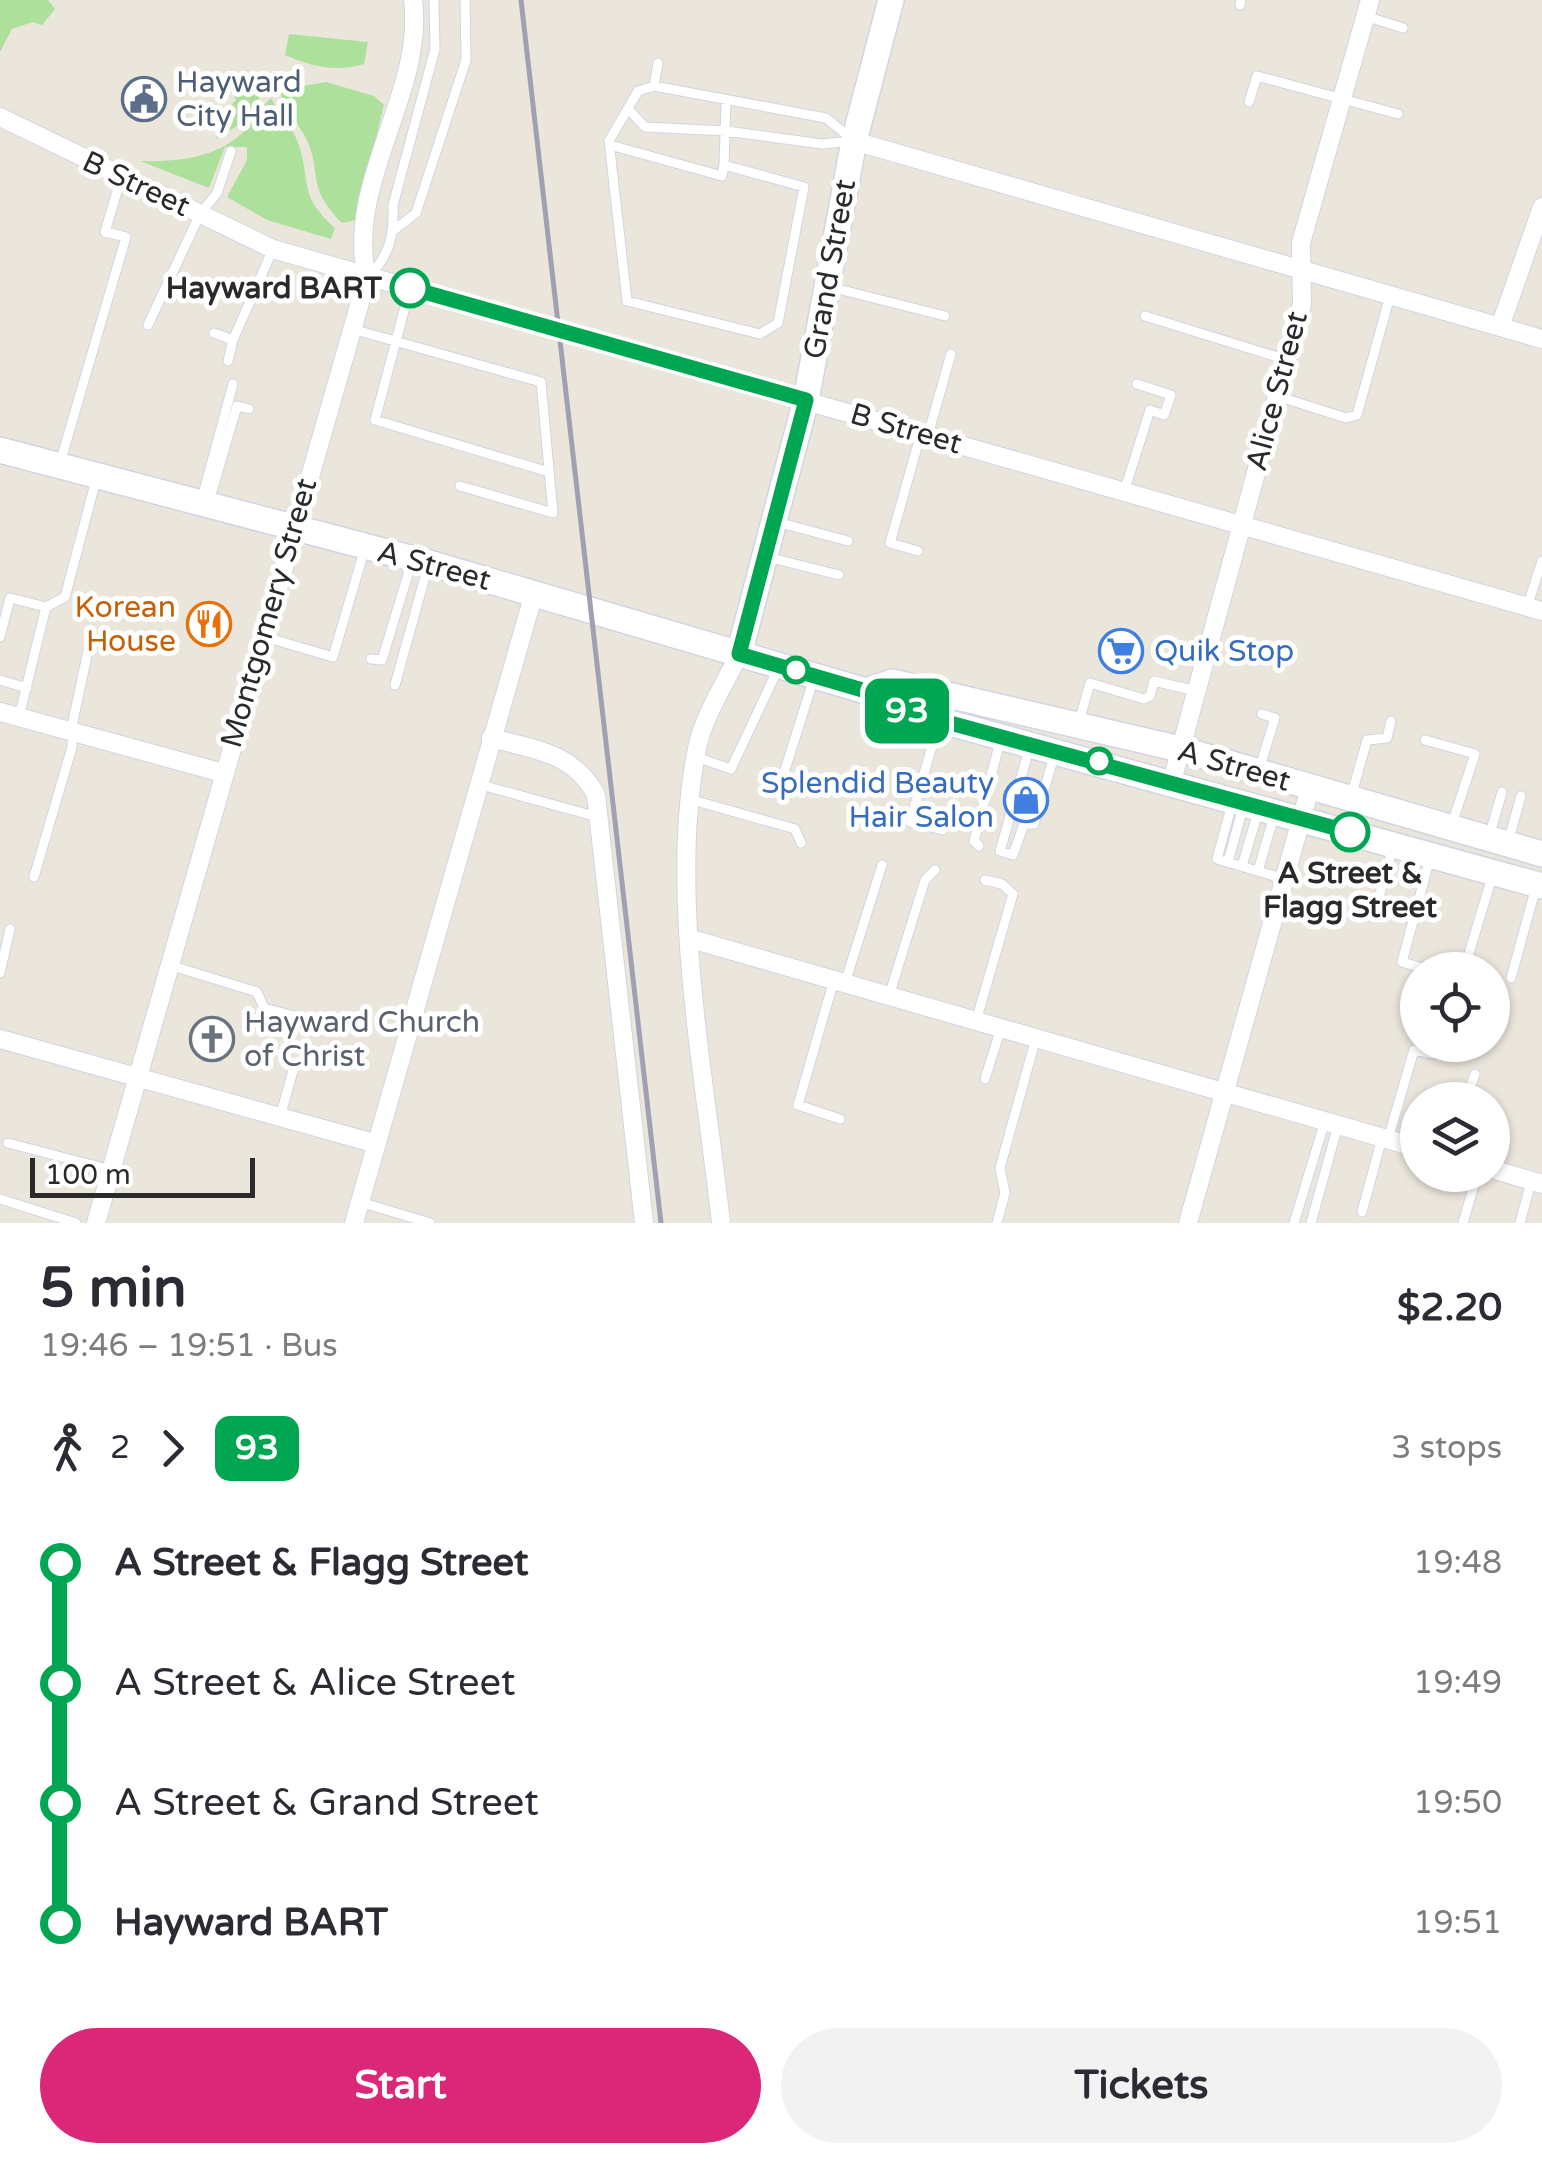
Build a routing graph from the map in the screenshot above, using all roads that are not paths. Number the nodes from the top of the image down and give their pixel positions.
1 (414, 0) edge
2 (434, 0) edge
3 (466, 0) edge
4 (891, 0) edge
5 (1368, 8) edge
6 (1403, 28) dead end
7 (658, 63) dead end
8 (654, 86) junction
9 (1342, 98) junction
10 (726, 101) junction
11 (1249, 102) dead end
12 (630, 111) junction
13 (1398, 114) dead end
14 (0, 117) edge
15 (726, 131) junction
16 (854, 141) junction
17 (610, 144) junction
18 (231, 151) dead end
19 (724, 165) junction
20 (121, 178) junction
21 (200, 214) junction
22 (1541, 214) edge
23 (394, 230) junction
24 (273, 250) junction
25 (1302, 272) junction
26 (366, 278) junction
27 (827, 286) junction
28 (410, 288) junction
29 (1390, 296) junction
30 (945, 316) dead end
31 (1145, 316) dead end
32 (148, 325) dead end
33 (1500, 328) junction
34 (352, 329) junction
35 (214, 333) dead end
36 (233, 340) junction
37 (397, 340) junction
38 (1542, 340) edge
39 (951, 354) dead end
40 (1287, 360) junction
41 (228, 361) dead end
42 (232, 384) dead end
43 (1137, 384) dead end
44 (1277, 396) junction
45 (806, 400) junction
46 (249, 409) dead end
47 (924, 434) junction
48 (0, 450) edge
49 (59, 466) junction
50 (550, 472) junction
51 (96, 476) junction
52 (460, 486) dead end
53 (1124, 492) junction
54 (204, 506) junction
55 (774, 521) junction
56 (1241, 526) junction
57 (293, 529) junction
58 (848, 542) dead end
59 (366, 547) junction
60 (918, 551) dead end
61 (765, 556) junction
62 (421, 561) junction
63 (1542, 561) edge
64 (839, 575) dead end
65 (534, 592) junction
66 (46, 607) junction
67 (1535, 609) edge
68 (262, 636) junction
69 (0, 637) edge
70 (88, 651) dead end
71 (739, 654) junction
72 (371, 659) dead end
73 (780, 666) junction
74 (814, 676) junction
75 (0, 680) edge
76 (395, 685) dead end
77 (26, 688) junction
78 (866, 691) junction
79 (1196, 691) junction
80 (0, 712) edge
81 (1262, 714) dead end
82 (19, 717) junction
83 (940, 720) junction
84 (1391, 721) dead end
85 (1078, 725) junction
86 (71, 732) junction
87 (1002, 736) junction
88 (491, 738) junction
89 (1426, 740) dead end
90 (1043, 746) junction
91 (1180, 749) junction
92 (696, 757) junction
93 (1258, 772) junction
94 (223, 773) junction
95 (784, 773) dead end
96 (1172, 781) junction
97 (478, 784) junction
98 (1310, 788) junction
99 (1502, 792) dead end
100 (1522, 796) dead end
101 (689, 799) junction
102 (1350, 800) junction
103 (1253, 804) junction
104 (601, 818) junction
105 (1302, 818) junction
106 (1226, 826) junction
107 (1450, 829) junction
108 (943, 830) dead end
109 (1237, 830) junction
110 (1252, 834) junction
111 (1267, 839) junction
112 (1498, 842) junction
113 (801, 844) dead end
114 (1393, 845) junction
115 (979, 846) dead end
116 (1542, 854) edge
117 (1430, 855) junction
118 (1228, 862) junction
119 (882, 865) dead end
120 (1242, 866) junction
121 (935, 870) dead end
122 (1258, 871) junction
123 (1493, 873) junction
124 (34, 878) dead end
125 (1284, 879) junction
126 (985, 880) dead end
127 (1539, 886) edge
128 (1373, 918) dead end
129 (10, 928) dead end
130 (691, 939) junction
131 (1405, 952) edge
132 (1469, 952) edge
133 (169, 966) junction
134 (0, 972) edge
135 (1511, 978) dead end
136 (840, 982) junction
137 (889, 996) junction
138 (313, 1021) dead end
139 (976, 1021) junction
140 (1001, 1028) junction
141 (1036, 1038) junction
142 (0, 1040) edge
143 (1410, 1062) edge
144 (294, 1067) dead end
145 (1475, 1074) dead end
146 (137, 1077) junction
147 (985, 1079) dead end
148 (1472, 1082) edge
149 (1224, 1092) junction
150 (280, 1118) junction
151 (840, 1119) dead end
152 (1332, 1123) junction
153 (1385, 1138) junction
154 (8, 1143) dead end
155 (1400, 1143) edge
156 (376, 1144) junction
157 (111, 1170) junction
158 (1510, 1175) edge
159 (1537, 1182) edge
160 (1472, 1192) edge
161 (0, 1200) edge
162 (360, 1202) junction
163 (1362, 1212) dead end
164 (76, 1223) edge
165 (96, 1223) edge
166 (354, 1223) edge
167 (430, 1223) edge
168 (644, 1223) edge
169 (721, 1223) edge
170 (997, 1223) edge
171 (1188, 1223) edge
172 (1294, 1223) edge
173 (1310, 1223) edge
174 (1463, 1223) edge
175 (1520, 1223) edge

1 - 26 street, Montgomery Street
2 - 23 lane
3 - 23 lane
4 - 16 main road, Grand Street
5 - 6 lane
5 - 9 street, Alice Street
7 - 8 lane
8 - 10 lane
8 - 12 lane
9 - 11 lane
9 - 13 lane
9 - 25 street, Alice Street
10 - 15 lane
10 - 16 lane
12 - 15 lane
12 - 17 lane
14 - 20 street, B Street
15 - 16 lane
15 - 19 lane
16 - 25 street
16 - 27 main road, Grand Street
17 - 19 lane
17 - 19 lane
18 - 21 lane
20 - 21 street, B Street
20 - 49 lane
21 - 24 street, B Street
21 - 32 lane
22 - 33 street
23 - 26 lane
24 - 26 street, B Street
24 - 36 lane
25 - 29 street
25 - 40 street, Alice Street
26 - 28 street, B Street
26 - 34 street, Montgomery Street
27 - 30 lane
27 - 45 main road, Grand Street
28 - 37 lane
28 - 45 street, B Street
29 - 33 street
29 - 44 lane
31 - 40 lane
33 - 38 street
34 - 37 lane
34 - 57 street, Montgomery Street
35 - 36 lane
36 - 41 lane
37 - 50 lane
37 - 50 lane
39 - 47 lane
40 - 44 street, Alice Street
42 - 54 lane
43 - 53 lane
44 - 56 street, Alice Street
45 - 47 street, B Street
45 - 55 main road, Grand Street
46 - 54 lane
47 - 53 street, B Street
47 - 60 lane
48 - 49 main road, A Street
49 - 51 main road, A Street
50 - 52 lane
51 - 54 main road, A Street
51 - 66 lane
53 - 56 street, B Street
54 - 57 main road, A Street
55 - 58 lane
55 - 61 main road, Grand Street
56 - 67 street, B Street
56 - 79 street, Alice Street
57 - 59 main road, A Street
57 - 68 street, Montgomery Street
59 - 62 main road, A Street
59 - 68 lane
61 - 64 lane
61 - 71 main road, Grand Street
62 - 65 main road, A Street
62 - 72 lane
62 - 76 lane
63 - 67 lane
65 - 71 main road, A Street
65 - 88 street
66 - 69 lane
66 - 77 lane
68 - 94 street, Montgomery Street
70 - 86 lane
71 - 73 main road, A Street
71 - 92 street
73 - 74 main road, A Street
73 - 92 lane
74 - 78 main road, A Street
74 - 95 lane
75 - 77 lane
77 - 82 lane
78 - 83 main road, A Street
78 - 85 main road, A Street
79 - 85 lane
79 - 91 street, Alice Street
80 - 82 street
81 - 93 lane
82 - 86 street
83 - 87 main road, A Street
83 - 108 lane
84 - 102 lane
85 - 91 main road, A Street
86 - 94 street
86 - 124 lane
87 - 90 main road, A Street
87 - 115 lane
88 - 97 street
88 - 104 street
89 - 107 lane
90 - 90 lane
90 - 96 main road, A Street
91 - 93 main road, A Street
91 - 96 street, Alice Street
92 - 101 street
93 - 98 main road, A Street
94 - 133 street, Montgomery Street
96 - 103 main road, A Street
97 - 104 lane
97 - 156 street
98 - 102 main road, A Street
98 - 105 street
99 - 112 lane
100 - 112 lane
101 - 113 lane
101 - 130 street
102 - 107 main road, A Street
103 - 105 main road, A Street
103 - 106 lane
103 - 109 lane
103 - 110 lane
103 - 111 lane
104 - 168 street
105 - 114 main road, A Street
105 - 125 street
106 - 109 lane
106 - 118 lane
107 - 112 main road, A Street
109 - 110 lane
109 - 118 lane
110 - 111 lane
110 - 120 lane
111 - 122 lane
112 - 116 main road, A Street
114 - 117 main road, A Street
114 - 128 lane
117 - 123 main road, A Street
117 - 131 lane
118 - 120 lane
119 - 136 lane
120 - 122 lane
121 - 137 lane
122 - 125 lane
123 - 127 main road, A Street
123 - 132 lane
125 - 149 street
126 - 139 lane
127 - 135 lane
129 - 134 lane
130 - 136 street
130 - 169 street
133 - 138 lane
133 - 146 street, Montgomery Street
136 - 137 street
136 - 151 lane
137 - 139 street
139 - 140 street
140 - 141 street
140 - 147 lane
141 - 149 street
141 - 170 lane
142 - 146 street
143 - 153 lane
144 - 150 lane
145 - 148 lane
146 - 150 street
146 - 157 street, Montgomery Street
149 - 152 street
149 - 171 street
150 - 156 street
152 - 153 street
152 - 172 lane
152 - 173 lane
153 - 155 street
153 - 163 lane
154 - 157 lane
156 - 162 street
157 - 165 street, Montgomery Street
158 - 159 street
159 - 175 lane
160 - 174 lane
161 - 164 lane
162 - 166 street
162 - 167 lane

